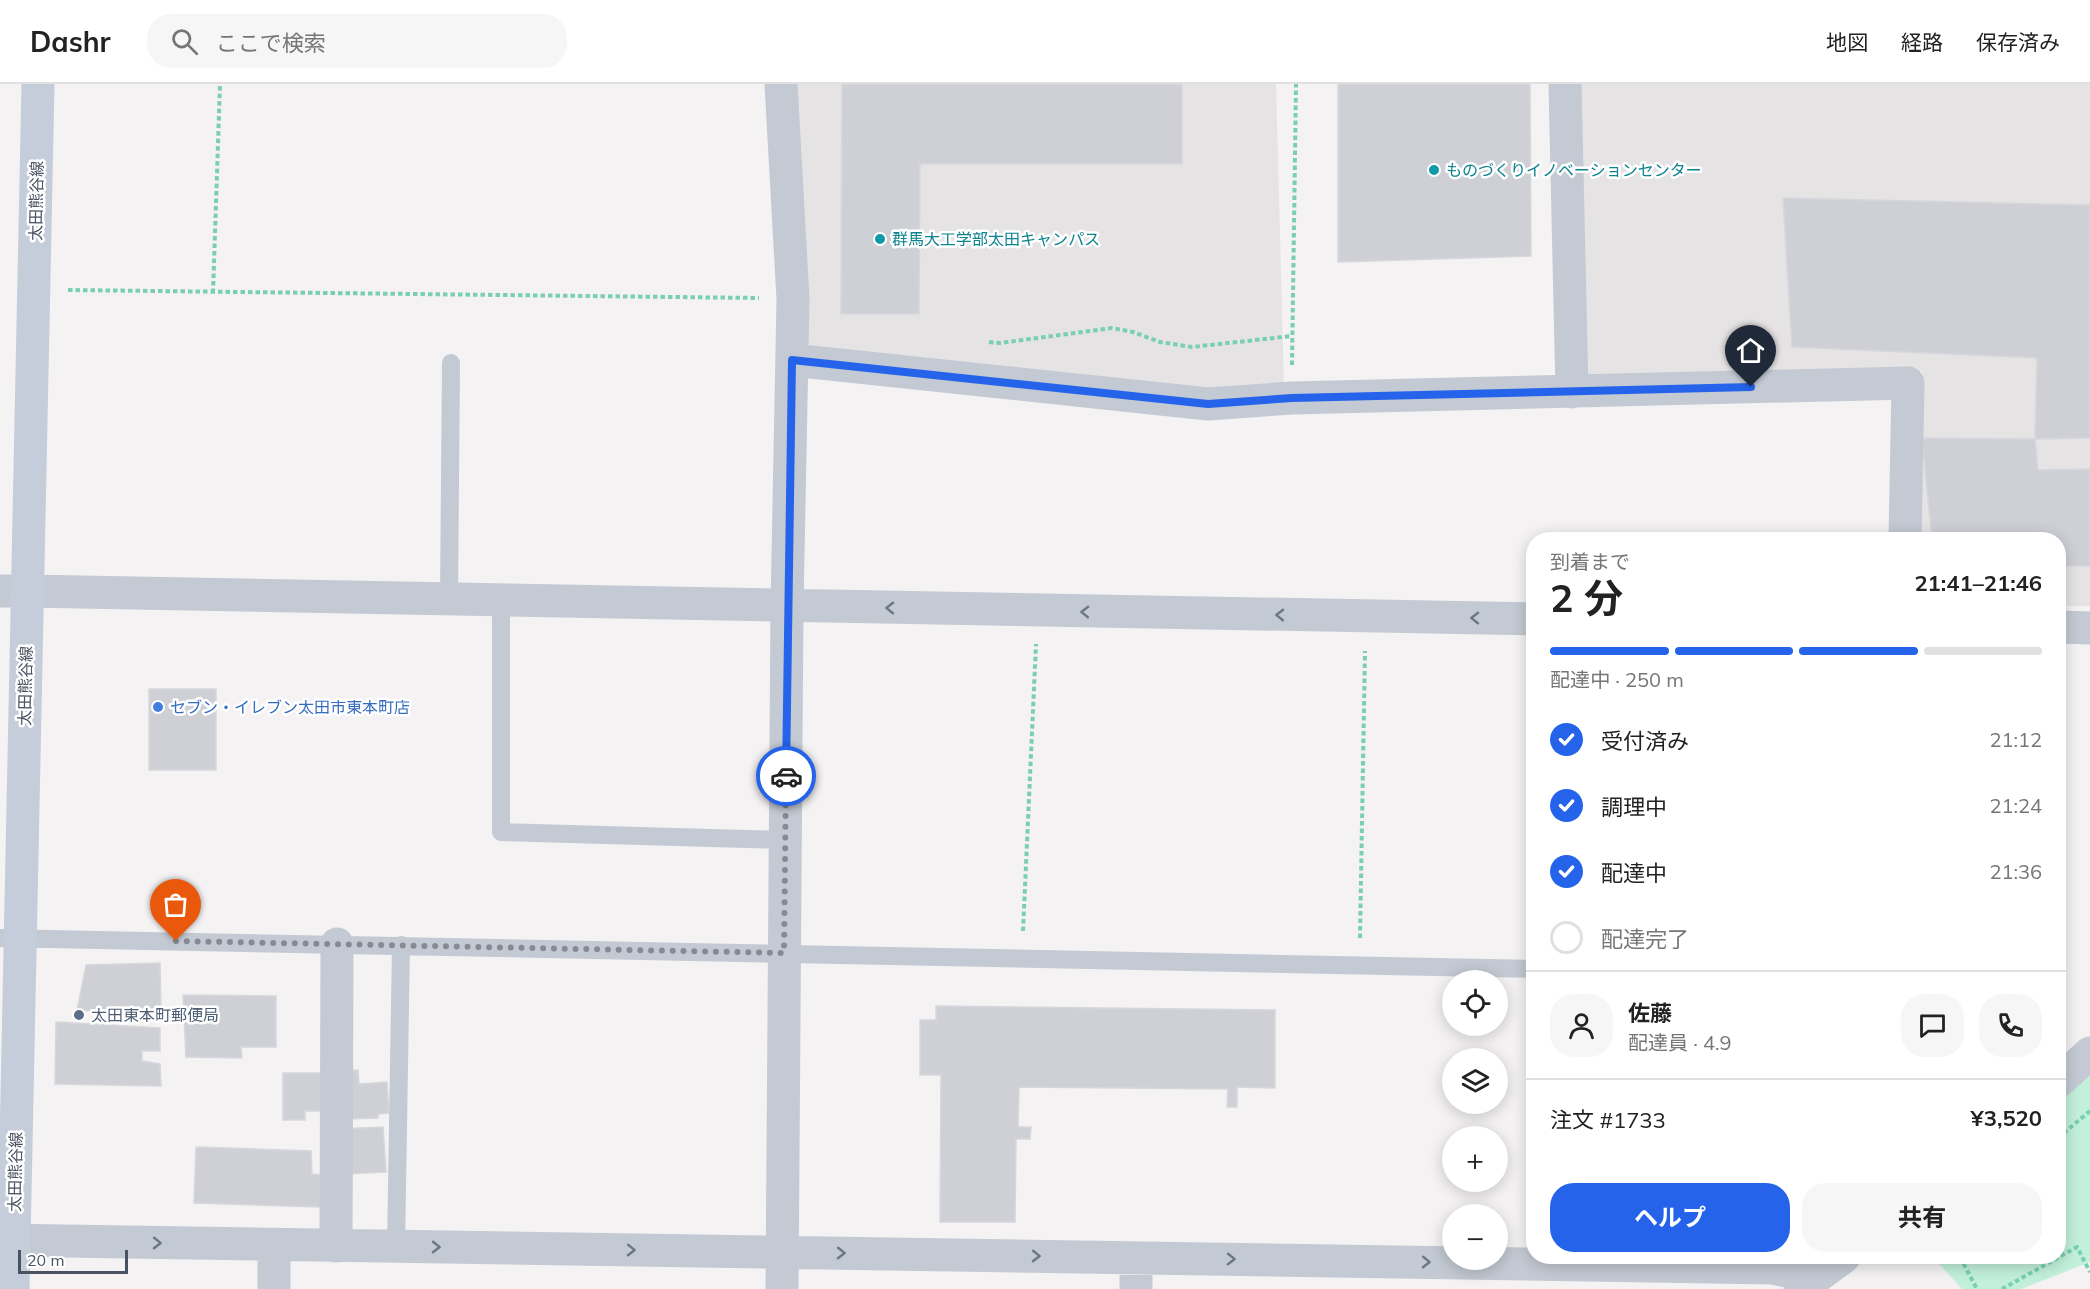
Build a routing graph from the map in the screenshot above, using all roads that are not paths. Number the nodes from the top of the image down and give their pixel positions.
1 (38, 84) edge
2 (781, 84) edge
3 (1565, 84) edge
4 (792, 360) junction
5 (451, 363) dead end
6 (1572, 392) junction
7 (1905, 532) edge
8 (14, 591) edge
9 (449, 600) junction
10 (501, 601) junction
11 (787, 607) junction
12 (1526, 619) edge
13 (2066, 627) edge
14 (2090, 628) edge
15 (786, 840) junction
16 (10, 938) edge
17 (337, 944) junction
18 (401, 945) junction
19 (784, 953) junction
20 (1526, 969) edge
21 (2090, 1053) edge
22 (2066, 1075) edge
23 (7, 1240) edge
24 (274, 1245) junction
25 (336, 1246) junction
26 (396, 1247) junction
27 (782, 1252) junction
28 (1834, 1264) edge
29 (1136, 1273) edge
30 (1808, 1283) edge
31 (13, 1289) edge
32 (274, 1289) edge
33 (782, 1289) edge

1 - 8 main road, 太田熊谷線
2 - 4 street
3 - 6 street
4 - 6 street
4 - 11 street
5 - 9 lane
6 - 7 street
8 - 9 street
8 - 16 main road, 太田熊谷線
9 - 10 street
10 - 11 street
10 - 15 lane
12 -> 11 street
11 - 15 street
13 - 14 street
15 - 19 street
16 - 17 lane
16 - 23 main road, 太田熊谷線
17 - 18 lane
17 - 25 street
18 - 19 lane
18 - 26 lane
19 - 20 lane
19 - 27 street
21 - 22 street
23 -> 24 street
23 - 31 main road, 太田熊谷線
24 - 25 street
24 - 32 street
25 - 26 street
26 -> 27 street
27 -> 29 street
27 - 33 street
28 - 30 street
29 -> 30 street

